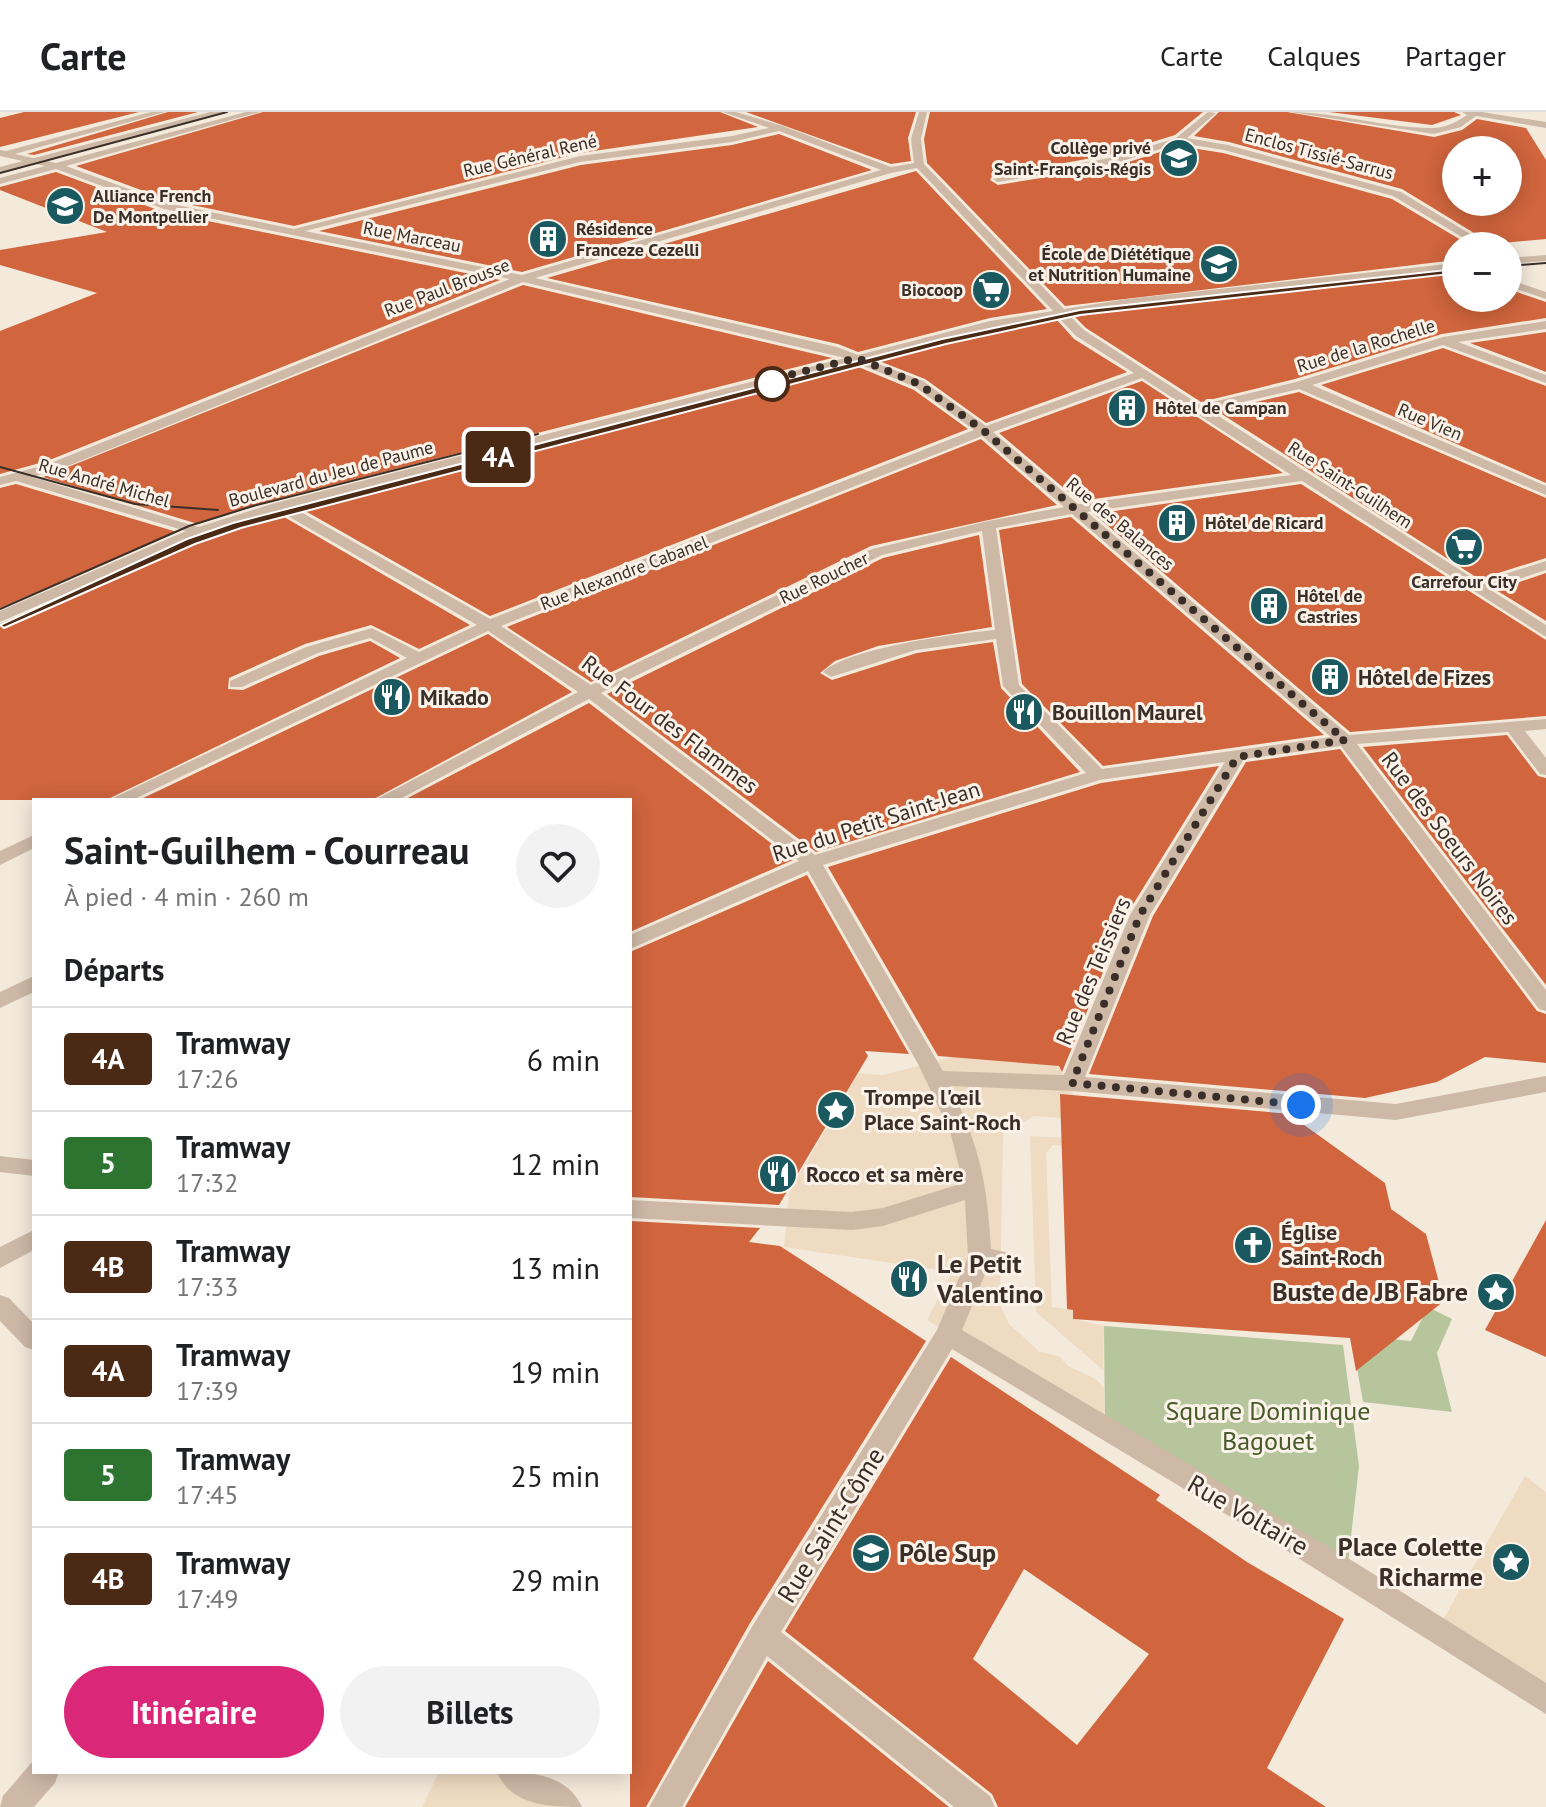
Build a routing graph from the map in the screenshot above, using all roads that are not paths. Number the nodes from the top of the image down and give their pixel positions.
1 (161, 112) edge
2 (220, 112) edge
3 (256, 112) edge
4 (727, 112) edge
5 (1294, 112) edge
6 (926, 113) edge
7 (1212, 113) edge
8 (1470, 113) edge
9 (1546, 125) edge
10 (780, 128) junction
11 (1179, 140) junction
12 (1, 154) edge
13 (37, 161) junction
14 (919, 165) junction
15 (57, 166) junction
16 (0, 170) edge
17 (890, 170) junction
18 (998, 179) dead end
19 (0, 181) edge
20 (291, 232) junction
21 (1461, 232) edge
22 (1546, 258) edge
23 (1522, 260) edge
24 (1442, 267) edge
25 (522, 278) junction
26 (1522, 287) edge
27 (1546, 296) edge
28 (1054, 308) junction
29 (1546, 325) edge
30 (1443, 341) junction
31 (857, 358) junction
32 (1142, 374) junction
33 (1546, 379) edge
34 (1300, 385) junction
35 (1198, 409) junction
36 (984, 431) junction
37 (0, 473) edge
38 (16, 477) junction
39 (1304, 477) junction
40 (0, 481) edge
41 (1546, 491) edge
42 (280, 506) junction
43 (1075, 509) junction
44 (988, 525) junction
45 (195, 532) junction
46 (1546, 565) edge
47 (1477, 588) junction
48 (0, 617) edge
49 (489, 625) junction
50 (1546, 632) edge
51 (1005, 634) junction
52 (419, 658) junction
53 (831, 672) dead end
54 (236, 684) dead end
55 (590, 692) junction
56 (1546, 724) edge
57 (1512, 726) junction
58 (1345, 740) junction
59 (1237, 757) junction
60 (1546, 770) edge
61 (1098, 775) junction
62 (122, 798) edge
63 (388, 798) edge
64 (32, 842) edge
65 (0, 859) edge
66 (812, 862) junction
67 (632, 942) edge
68 (32, 984) edge
69 (0, 1001) edge
70 (1546, 1004) edge
71 (937, 1078) junction
72 (1072, 1083) junction
73 (1546, 1084) edge
74 (0, 1164) edge
75 (32, 1168) edge
76 (976, 1188) junction
77 (632, 1209) edge
78 (32, 1240) edge
79 (0, 1259) edge
80 (990, 1259) joint
81 (0, 1305) edge
82 (948, 1334) junction
83 (32, 1338) edge
84 (763, 1635) junction
85 (1546, 1700) edge
86 (42, 1774) edge
87 (515, 1774) edge
88 (14, 1807) edge
89 (566, 1807) edge
90 (665, 1807) edge
91 (979, 1807) edge

1 - 12 street
2 - 13 street
3 - 15 street
4 - 10 street
5 - 8 street
6 - 14 street
7 - 11 street, Enclos Tissié-Sarrus
8 - 9 street
10 - 17 street
10 - 20 street, Rue Général René
11 - 18 street, Enclos Tissié-Sarrus
11 - 21 street, Enclos Tissié-Sarrus
12 - 13 street, Rue Marceau
13 - 15 street, Rue Marceau
13 - 16 street
14 - 17 street, Rue Paul Brousse
14 - 28 street, Rue Saint-Guilhem
15 - 19 street
15 - 20 street, Rue Marceau
17 - 25 street, Rue Paul Brousse
20 - 25 street, Rue Marceau
22 - 23 street
24 - 28 street, Boulevard du Jeu de Paume
25 - 31 street, Rue Marceau
25 - 38 street, Rue Paul Brousse
26 - 27 street
28 - 31 street, Boulevard du Jeu de Paume
28 - 32 street, Rue Saint-Guilhem
29 - 30 street, Rue de la Rochelle
30 - 33 street
30 - 34 street, Rue de la Rochelle
31 - 36 street, Rue des Balances
31 - 42 street, Boulevard du Jeu de Paume
32 - 35 street, Rue Saint-Guilhem
32 - 36 street, Rue Alexandre Cabanel
34 - 35 street, Rue de la Rochelle
34 - 41 street, Rue Vien
35 - 39 street, Rue Saint-Guilhem
36 - 43 street, Rue des Balances
36 - 49 street, Rue Alexandre Cabanel
37 - 38 street, Rue André Michel
38 - 40 street, Rue Paul Brousse
38 - 45 street, Rue André Michel
39 - 43 street, Rue Roucher
39 - 47 street, Rue Saint-Guilhem
42 - 45 street, Boulevard du Jeu de Paume
42 - 49 street, Rue Four des Flammes
43 - 44 street, Rue Roucher
43 - 58 street, Rue des Balances
44 - 51 street
44 - 55 street, Rue Roucher
45 - 48 street, Boulevard du Jeu de Paume
46 - 47 street
47 - 50 street, Rue Saint-Guilhem
49 - 52 street, Rue Alexandre Cabanel
49 - 55 street, Rue Four des Flammes
51 - 53 street
51 - 61 street
52 - 54 street
52 - 62 street, Rue Alexandre Cabanel
55 - 63 street, Rue Roucher
55 - 66 street, Rue Four des Flammes
56 - 57 street, Rue du Petit Saint-Jean
57 - 58 street, Rue du Petit Saint-Jean
57 - 60 street
58 - 59 street, Rue du Petit Saint-Jean
58 - 70 street, Rue des Soeurs Noires
59 - 61 street, Rue du Petit Saint-Jean
59 - 72 street, Rue des Teissiers
61 - 66 street, Rue du Petit Saint-Jean
64 - 65 street
66 - 67 street, Rue du Petit Saint-Jean
66 - 71 street, Rue Four des Flammes
68 - 69 street
71 - 72 street
71 - 76 street, Rue Four des Flammes
72 - 73 street
74 - 75 street
76 - 77 street
76 - 80 street, Rue Four des Flammes
78 - 79 street
80 - 82 street, Rue Saint-Côme
81 - 83 street
82 - 84 street, Rue Saint-Côme
82 - 85 street, Rue Voltaire
84 - 90 street, Rue Saint-Côme
84 - 91 street
86 - 88 street
87 - 89 street

